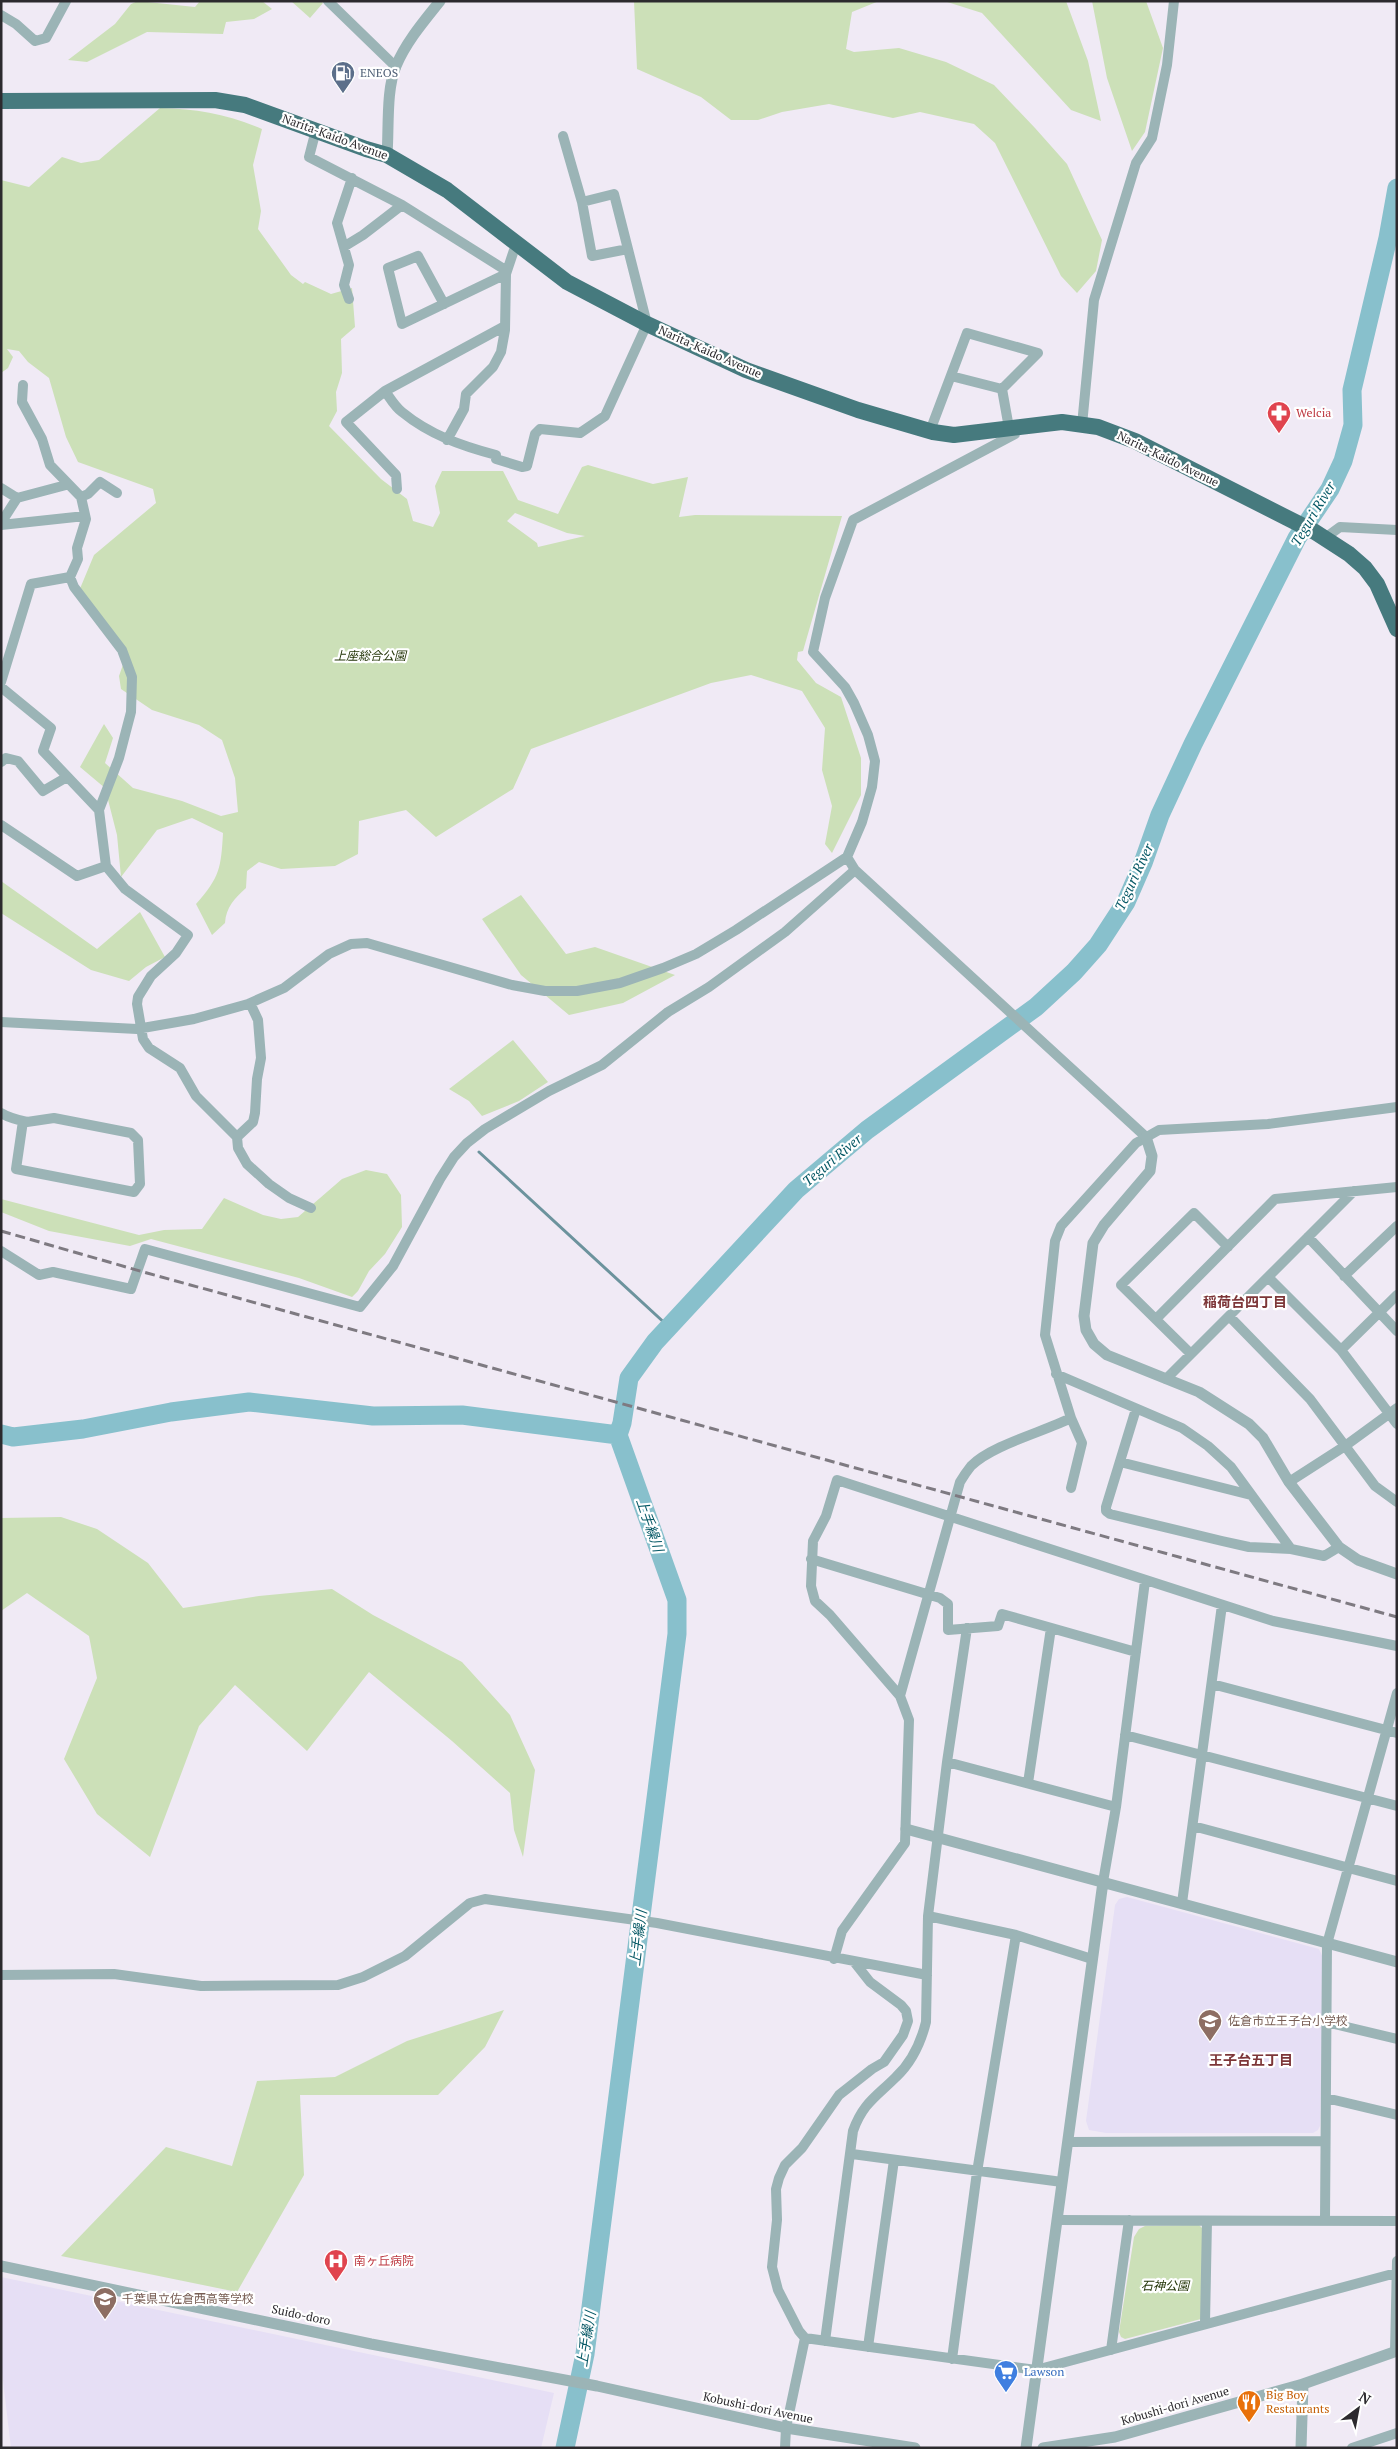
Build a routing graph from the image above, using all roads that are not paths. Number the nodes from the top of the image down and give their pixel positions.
1 (66, 1) edge
2 (328, 1) edge
3 (440, 1) edge
4 (1174, 1) edge
5 (1, 15) edge
6 (396, 67) junction
7 (1, 101) edge
8 (316, 130) junction
9 (563, 136) dead end
10 (387, 155) junction
11 (352, 178) junction
12 (582, 202) junction
13 (402, 205) junction
14 (516, 244) junction
15 (345, 246) junction
16 (628, 249) junction
17 (506, 273) junction
18 (350, 298) dead end
19 (444, 304) junction
20 (647, 324) junction
21 (505, 326) junction
22 (951, 376) junction
23 (23, 385) dead end
24 (1002, 389) junction
25 (385, 391) junction
26 (1082, 425) junction
27 (1012, 428) junction
28 (930, 432) junction
29 (447, 440) junction
30 (66, 485) junction
31 (1, 488) edge
32 (397, 489) dead end
33 (116, 493) dead end
34 (81, 497) junction
35 (17, 498) junction
36 (85, 516) junction
37 (1, 524) edge
38 (1397, 530) edge
39 (1320, 535) junction
40 (70, 577) junction
41 (1397, 628) edge
42 (1, 682) edge
43 (1, 687) edge
44 (1, 762) edge
45 (68, 777) junction
46 (99, 810) junction
47 (1, 825) edge
48 (847, 857) junction
49 (106, 866) junction
50 (855, 870) junction
51 (250, 1003) junction
52 (1, 1022) edge
53 (140, 1028) junction
54 (1397, 1107) edge
55 (1, 1113) edge
56 (23, 1121) junction
57 (237, 1137) junction
58 (1146, 1137) junction
59 (1397, 1187) edge
60 (1354, 1191) junction
61 (311, 1208) dead end
62 (1397, 1226) edge
63 (1308, 1237) junction
64 (1228, 1247) junction
65 (1, 1251) edge
66 (1344, 1276) junction
67 (1268, 1277) junction
68 (1397, 1296) edge
69 (1380, 1313) junction
70 (1229, 1316) junction
71 (1156, 1319) junction
72 (1397, 1331) edge
73 (1340, 1350) junction
74 (1191, 1354) junction
75 (1056, 1374) junction
76 (1166, 1379) junction
77 (1136, 1409) junction
78 (1393, 1410) edge
79 (1071, 1418) junction
80 (1397, 1424) edge
81 (1345, 1446) junction
82 (1120, 1462) junction
83 (1289, 1482) junction
84 (1071, 1488) dead end
85 (1251, 1495) junction
86 (1397, 1502) edge
87 (949, 1517) junction
88 (1339, 1547) junction
89 (1290, 1549) junction
90 (811, 1559) junction
91 (1397, 1574) edge
92 (1146, 1581) junction
93 (927, 1594) junction
94 (1222, 1605) junction
95 (967, 1628) junction
96 (1051, 1628) junction
97 (1397, 1646) edge
98 (1136, 1652) junction
99 (1212, 1684) junction
100 (1397, 1693) edge
101 (900, 1696) junction
102 (1392, 1732) edge
103 (1125, 1735) junction
104 (1203, 1755) junction
105 (947, 1762) junction
106 (1028, 1784) junction
107 (1367, 1799) junction
108 (1397, 1806) edge
109 (1116, 1807) junction
110 (1193, 1826) junction
111 (906, 1829) junction
112 (938, 1837) junction
113 (1348, 1868) junction
114 (1397, 1881) edge
115 (1103, 1882) junction
116 (1182, 1903) junction
117 (928, 1916) junction
118 (1016, 1935) junction
119 (1327, 1944) junction
120 (834, 1958) junction
121 (1092, 1959) junction
122 (1397, 1962) edge
123 (855, 1963) junction
124 (1, 1975) edge
125 (927, 1975) junction
126 (1326, 2022) junction
127 (1397, 2039) edge
128 (1326, 2098) junction
129 (1397, 2115) edge
130 (1324, 2141) junction
131 (1068, 2142) junction
132 (852, 2154) junction
133 (894, 2160) junction
134 (977, 2172) junction
135 (1062, 2182) junction
136 (1057, 2220) junction
137 (1129, 2220) junction
138 (1325, 2220) junction
139 (1207, 2221) junction
140 (1397, 2222) edge
141 (1397, 2261) edge
142 (1, 2266) edge
143 (1396, 2273) edge
144 (1205, 2324) junction
145 (805, 2338) junction
146 (825, 2341) junction
147 (868, 2347) junction
148 (1111, 2350) junction
149 (1396, 2351) edge
150 (952, 2359) junction
151 (1036, 2370) junction
152 (1303, 2384) junction
153 (597, 2386) joint
154 (786, 2428) junction
155 (1397, 2433) edge
156 (785, 2448) edge
157 (915, 2448) edge
158 (1026, 2448) edge
159 (1043, 2448) edge
160 (1302, 2448) edge
161 (1352, 2448) edge

1 - 5 street
2 - 6 street
3 - 6 street
4 - 26 street
6 - 10 street
7 - 8 highway, Narita-Kaido Avenue
8 - 10 highway, Narita-Kaido Avenue
8 - 11 street
9 - 12 street
10 - 14 highway, Narita-Kaido Avenue
11 - 13 street
11 - 15 street
12 - 16 street
12 - 16 street
13 - 15 street
13 - 17 street
14 - 17 street
14 - 20 highway, Narita-Kaido Avenue
15 - 18 street
16 - 20 street
17 - 19 street
17 - 21 street
19 - 19 street
20 - 28 highway, Narita-Kaido Avenue
20 - 29 street
21 - 25 street
21 - 29 street
22 - 24 street
22 - 24 street
22 - 28 street
23 - 30 street
24 - 27 street
25 - 29 street
25 - 32 street
26 - 27 highway, Narita-Kaido Avenue
26 - 39 highway, Narita-Kaido Avenue
27 - 28 highway, Narita-Kaido Avenue
27 - 48 street
30 - 34 street
30 - 35 street
31 - 35 street
33 - 34 street
34 - 36 street
35 - 37 street
36 - 37 street
36 - 40 street
38 - 39 street
39 - 41 highway, Narita-Kaido Avenue
40 - 42 street
40 - 46 street
43 - 45 street
44 - 45 street
45 - 46 street
46 - 49 street
47 - 49 street
48 - 50 street
48 - 51 street
49 - 53 street
50 - 58 street
50 - 65 street
51 - 53 street
51 - 57 street
52 - 53 street
53 - 57 street
54 - 58 street
55 - 56 street
56 - 56 street
57 - 61 street
58 - 75 street
58 - 76 street
59 - 60 street
60 - 63 street
60 - 64 street
62 - 66 street
63 - 66 street
63 - 67 street
64 - 71 street
64 - 71 street
66 - 69 street
67 - 70 street
67 - 73 street
68 - 69 street
69 - 72 street
69 - 73 street
70 - 74 street
70 - 81 street
71 - 74 street
73 - 78 street
74 - 76 street
75 - 77 street
75 - 79 street
76 - 83 street
77 - 82 street
77 - 85 street
78 - 80 street
78 - 81 street
79 - 84 street
79 - 87 street
81 - 83 street
81 - 86 street
82 - 85 street
82 - 89 street
83 - 88 street
85 - 89 street
87 - 90 street
87 - 92 street
87 - 93 street
88 - 89 street
88 - 91 street
90 - 93 street
90 - 101 street
92 - 94 street
92 - 98 street
93 - 95 street
93 - 101 street
94 - 97 street
94 - 99 street
95 - 96 street
95 - 105 street
96 - 98 street
96 - 106 street
98 - 103 street
99 - 102 street
99 - 104 street
100 - 102 street
101 - 111 street
102 - 107 street
103 - 104 street
103 - 109 street
104 - 107 street
104 - 110 street
105 - 106 street
105 - 112 street
106 - 109 street
107 - 108 street
107 - 113 street
109 - 115 street
110 - 113 street
110 - 116 street
111 - 112 street
111 - 120 street
112 - 115 street
112 - 117 street
113 - 114 street
113 - 119 street
115 - 116 street
115 - 121 street
116 - 119 street
117 - 118 street
117 - 125 street
118 - 121 street
118 - 134 street
119 - 122 street
119 - 126 street
120 - 123 street
120 - 124 street
121 - 131 street
123 - 125 street
123 - 145 street
125 - 132 street
126 - 127 street
126 - 128 street
128 - 129 street
128 - 130 street
130 - 131 street
130 - 138 street
131 - 135 street
132 - 133 street
132 - 146 street
133 - 134 street
133 - 147 street
134 - 135 street
134 - 150 street
135 - 136 street
136 - 137 street
136 - 151 street
137 - 139 street
137 - 148 street
138 - 139 street
138 - 140 street
139 - 144 street
141 - 143 street
142 - 153 street, Suido-doro
143 - 144 street
143 - 149 street
144 - 148 street
145 - 146 street
145 - 154 street
146 - 147 street
147 - 150 street
148 - 151 street
149 - 152 street, Kobushi-dori Avenue
150 - 151 street
151 - 158 street
152 - 159 street, Kobushi-dori Avenue
152 - 160 street
153 - 154 street, Kobushi-dori Avenue
154 - 156 street
154 - 157 street, Kobushi-dori Avenue
155 - 161 street

